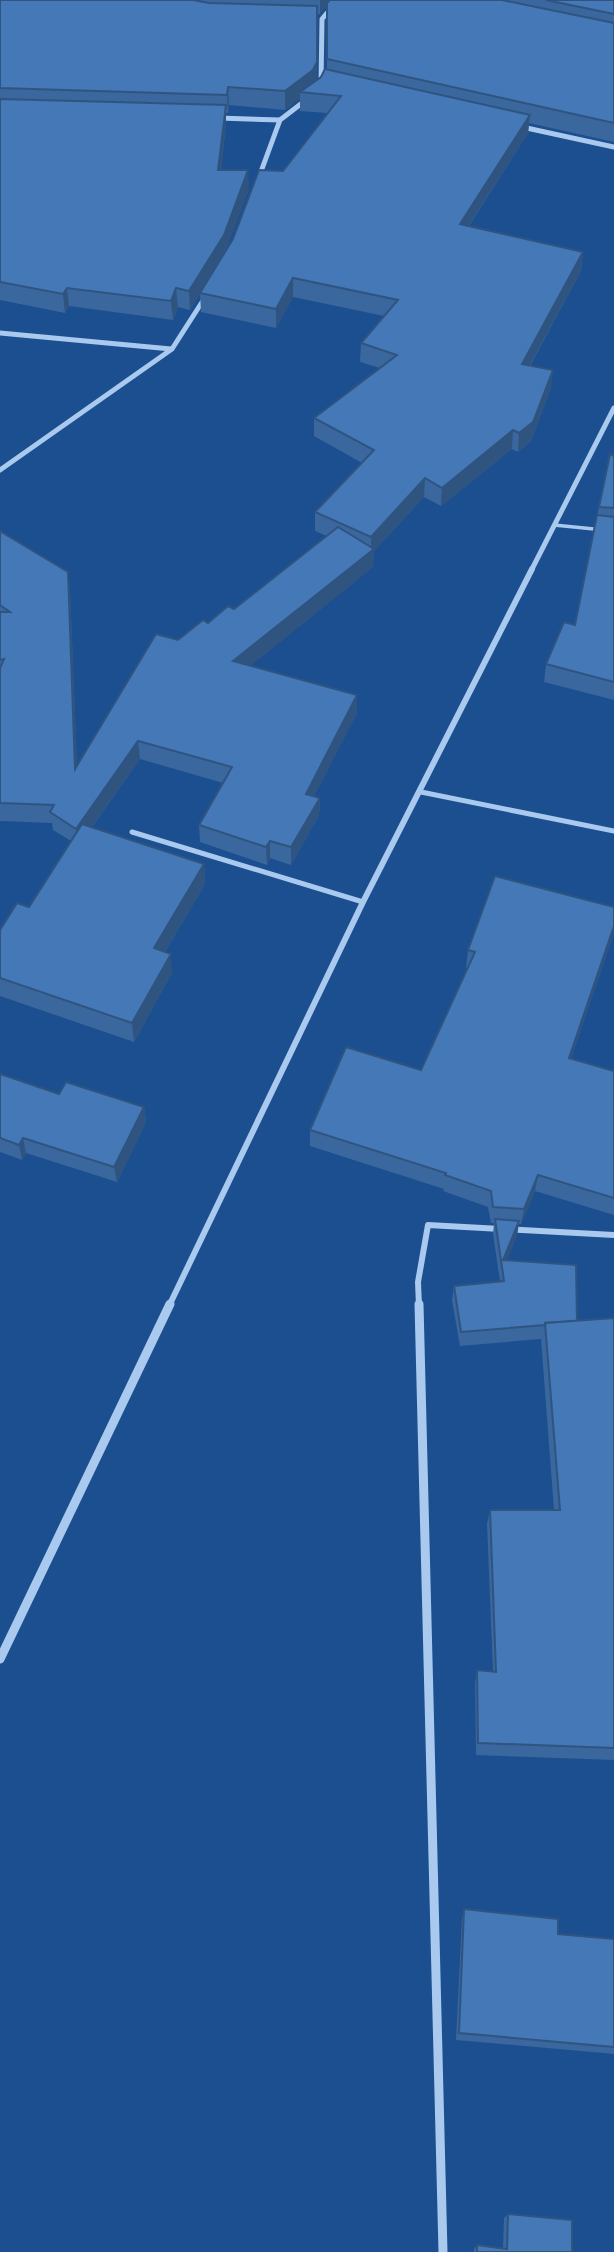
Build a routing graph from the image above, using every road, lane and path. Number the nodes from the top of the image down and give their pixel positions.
1 (338, 0) edge
2 (308, 19) edge
3 (322, 19) junction
4 (322, 82) junction
5 (335, 85) edge
6 (214, 118) edge
7 (280, 120) junction
8 (508, 123) edge
9 (614, 147) edge
10 (257, 182) edge
11 (211, 288) edge
12 (0, 333) edge
13 (172, 349) junction
14 (614, 408) edge
15 (0, 470) edge
16 (554, 525) junction
17 (614, 531) edge
18 (421, 792) junction
19 (614, 831) edge
20 (132, 832) dead end
21 (363, 902) junction
22 (614, 1235) edge
23 (0, 1659) edge
24 (443, 2252) edge

1 - 3 street
2 - 3 street
3 - 4 street
4 - 5 street
4 - 7 street
6 - 7 street
7 - 10 street
8 - 9 street
11 - 13 street
12 - 13 street
13 - 15 street
14 - 16 street
16 - 17 lane
16 - 18 street
18 - 19 lane
18 - 21 street
20 - 21 lane
21 - 23 street
22 - 24 street

